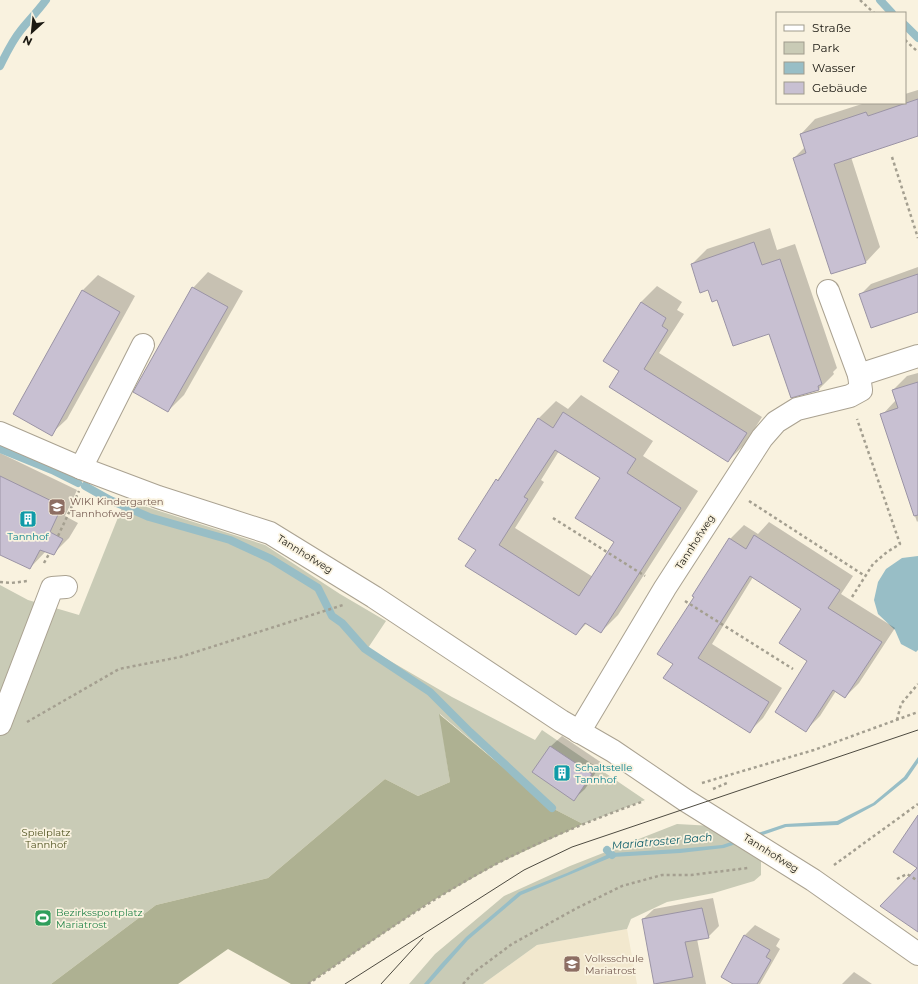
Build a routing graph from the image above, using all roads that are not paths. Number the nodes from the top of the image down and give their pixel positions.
1 (828, 291) dead end
2 (143, 345) dead end
3 (918, 356) edge
4 (859, 375) junction
5 (1, 433) edge
6 (85, 469) junction
7 (66, 587) dead end
8 (0, 724) edge
9 (579, 732) junction
10 (918, 954) edge

1 - 4 street
2 - 6 street
3 - 4 street
4 - 9 street, Tannhofweg
5 - 6 street, Tannhofweg
6 - 9 street, Tannhofweg
7 - 8 street
9 - 10 street, Tannhofweg

